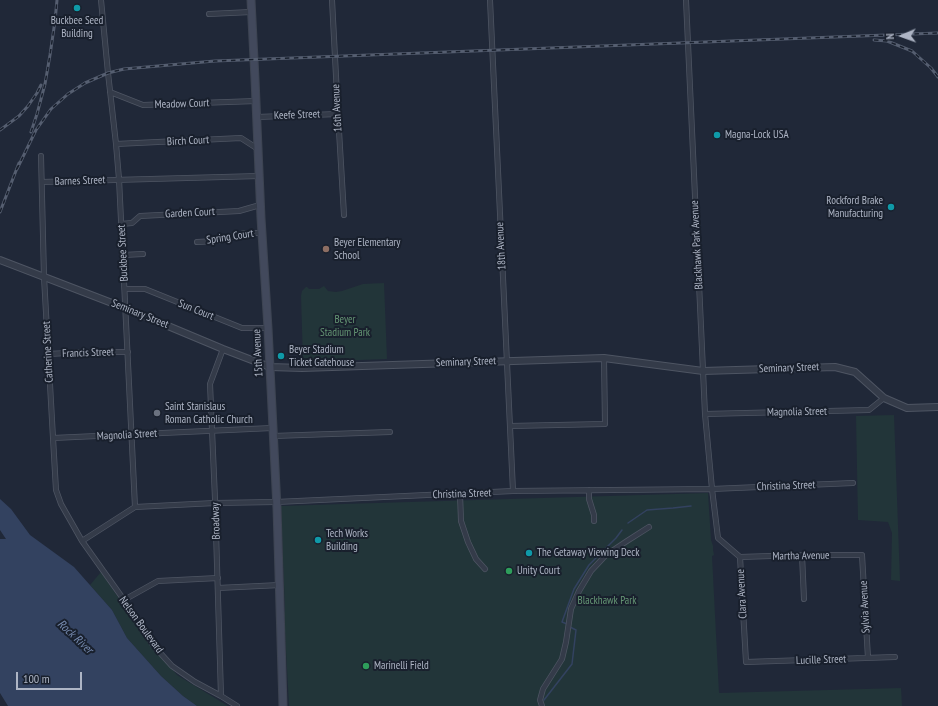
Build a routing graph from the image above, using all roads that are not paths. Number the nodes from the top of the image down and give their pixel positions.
1 (101, 0) edge
2 (251, 0) edge
3 (332, 0) edge
4 (490, 0) edge
5 (686, 0) edge
6 (251, 12) junction
7 (209, 14) dead end
8 (110, 92) junction
9 (256, 100) junction
10 (338, 114) junction
11 (257, 117) junction
12 (116, 144) junction
13 (258, 149) junction
14 (40, 156) dead end
15 (259, 176) junction
16 (119, 179) junction
17 (42, 182) junction
18 (260, 205) junction
19 (344, 215) dead end
20 (121, 224) junction
21 (262, 233) junction
22 (198, 242) dead end
23 (143, 254) dead end
24 (123, 255) junction
25 (0, 260) edge
26 (44, 277) junction
27 (125, 289) junction
28 (125, 308) junction
29 (268, 328) junction
30 (223, 349) junction
31 (128, 352) junction
32 (48, 354) junction
33 (604, 358) junction
34 (507, 361) junction
35 (270, 367) junction
36 (703, 371) junction
37 (884, 398) junction
38 (938, 407) edge
39 (705, 414) junction
40 (510, 426) junction
41 (212, 431) junction
42 (273, 432) junction
43 (390, 432) dead end
44 (132, 435) junction
45 (52, 438) junction
46 (853, 483) dead end
47 (712, 489) junction
48 (589, 490) junction
49 (513, 492) junction
50 (460, 494) junction
51 (276, 502) junction
52 (215, 503) junction
53 (135, 507) junction
54 (594, 521) dead end
55 (649, 527) dead end
56 (82, 541) junction
57 (802, 555) junction
58 (862, 555) joint
59 (740, 557) junction
60 (485, 569) dead end
61 (218, 578) junction
62 (280, 585) junction
63 (218, 588) junction
64 (804, 599) dead end
65 (124, 600) junction
66 (895, 657) dead end
67 (868, 658) junction
68 (746, 662) joint
69 (221, 696) junction
70 (237, 706) edge
71 (284, 706) edge
72 (542, 706) edge

1 - 8 street, Buckbee Street
2 - 6 main road, 15th Avenue
3 - 10 street, 16th Avenue
4 - 34 street, 18th Avenue
5 - 36 street, Blackhawk Park Avenue
6 - 7 street
6 - 9 main road, 15th Avenue
8 - 9 street, Meadow Court
8 - 12 street, Buckbee Street
9 - 11 main road, 15th Avenue
10 - 11 street, Keefe Street
10 - 19 street, 16th Avenue
11 - 13 main road, 15th Avenue
12 - 13 street, Birch Court
12 - 16 street, Buckbee Street
13 - 15 main road, 15th Avenue
14 - 17 street, Catherine Street
15 - 16 street
15 - 18 main road, 15th Avenue
16 - 17 street, Barnes Street
16 - 20 street, Buckbee Street
17 - 26 street, Catherine Street
18 - 20 street, Garden Court
18 - 21 main road, 15th Avenue
20 - 24 street, Buckbee Street
21 - 22 street, Spring Court
21 - 29 main road, 15th Avenue
23 - 24 street
24 - 27 street, Buckbee Street
25 - 26 street, Seminary Street
26 - 28 street, Seminary Street
26 - 32 street, Catherine Street
27 - 28 street, Buckbee Street
27 - 29 street, Sun Court
28 - 30 street, Seminary Street
28 - 31 street, Buckbee Street
29 - 35 main road, 15th Avenue
30 - 35 street, Seminary Street
30 - 41 street, Broadway
31 - 32 street, Francis Street
31 - 44 street, Buckbee Street
32 - 45 street, Catherine Street
33 - 34 street, Seminary Street
33 - 36 street, Seminary Street
33 - 40 street
34 - 35 street, Seminary Street
34 - 40 street, 18th Avenue
35 - 42 main road, 15th Avenue
36 - 37 street, Seminary Street
36 - 39 street, Blackhawk Park Avenue
37 - 38 street, Seminary Street
37 - 39 street, Magnolia Street
39 - 47 street, Blackhawk Park Avenue
40 - 49 street, 18th Avenue
41 - 42 street, Magnolia Street
41 - 44 street, Magnolia Street
41 - 52 street, Broadway
42 - 43 street, Magnolia Street
42 - 51 main road, 15th Avenue
44 - 45 street, Magnolia Street
44 - 53 street, Buckbee Street
45 - 56 street, Catherine Street
46 - 47 street, Christina Street
47 - 48 street, Christina Street
47 - 59 street, Clara Avenue
48 - 49 street, Christina Street
48 - 54 street
49 - 50 street, Christina Street
50 - 51 street, Christina Street
50 - 60 street
51 - 52 street, Christina Street
51 - 62 main road, 15th Avenue
52 - 53 street, Christina Street
52 - 61 street, Broadway
53 - 56 street, Christina Street
55 - 72 street
56 - 65 street, Nelson Boulevard
57 - 58 street, Martha Avenue
57 - 59 street, Martha Avenue
57 - 64 street
58 - 67 street, Sylvia Avenue
59 - 68 street, Clara Avenue
61 - 63 street, Broadway
61 - 65 street
62 - 63 street
62 - 71 main road, 15th Avenue
63 - 69 street, Broadway
65 - 69 street, Nelson Boulevard
66 - 67 street, Lucille Street
67 - 68 street, Lucille Street
69 - 70 street, Nelson Boulevard

